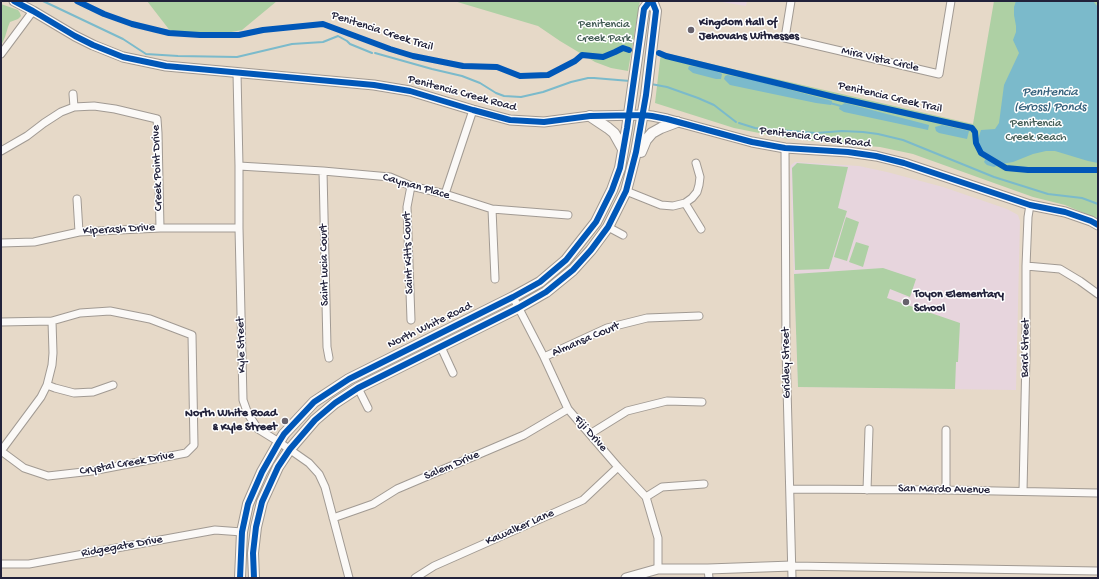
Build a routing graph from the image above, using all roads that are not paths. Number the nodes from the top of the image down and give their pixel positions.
1 (14, 1) edge
2 (651, 1) edge
3 (791, 1) edge
4 (951, 1) edge
5 (33, 11) junction
6 (1, 54) edge
7 (237, 73) junction
8 (73, 94) dead end
9 (74, 107) junction
10 (473, 110) junction
11 (643, 115) junction
12 (590, 116) junction
13 (628, 116) junction
14 (677, 122) junction
15 (785, 148) junction
16 (623, 149) junction
17 (1, 151) edge
18 (634, 162) junction
19 (696, 164) dead end
20 (239, 166) junction
21 (323, 171) junction
22 (411, 186) junction
23 (626, 191) junction
24 (445, 194) junction
25 (78, 199) dead end
26 (686, 203) junction
27 (1030, 204) junction
28 (492, 208) junction
29 (568, 215) dead end
30 (1098, 225) edge
31 (608, 227) junction
32 (160, 228) junction
33 (239, 228) junction
34 (701, 229) dead end
35 (79, 232) junction
36 (623, 235) dead end
37 (1, 243) edge
38 (1026, 266) junction
39 (495, 279) dead end
40 (1098, 294) edge
41 (513, 297) junction
42 (518, 308) junction
43 (700, 316) dead end
44 (411, 320) dead end
45 (52, 321) junction
46 (1, 322) edge
47 (441, 347) junction
48 (544, 357) junction
49 (329, 358) dead end
50 (453, 373) dead end
51 (47, 385) junction
52 (113, 385) dead end
53 (358, 388) junction
54 (702, 402) dead end
55 (368, 408) dead end
56 (568, 409) junction
57 (869, 429) dead end
58 (946, 430) dead end
59 (590, 434) junction
60 (279, 442) junction
61 (290, 449) junction
62 (1, 452) edge
63 (618, 467) junction
64 (704, 484) dead end
65 (790, 489) junction
66 (867, 490) junction
67 (946, 490) junction
68 (1023, 491) junction
69 (1098, 493) edge
70 (646, 497) junction
71 (333, 518) junction
72 (242, 532) junction
73 (1, 564) edge
74 (792, 566) junction
75 (658, 569) junction
76 (1098, 571) edge
77 (708, 574) edge
78 (240, 578) edge
79 (254, 578) edge
80 (349, 578) edge
81 (415, 578) edge
82 (626, 578) edge
83 (792, 578) edge

1 - 5 street, Penitencia Creek Road
2 - 11 main road, North White Road
2 - 13 main road, North White Road
3 - 4 street, Mira Vista Circle
5 - 6 street
5 - 7 street, Penitencia Creek Road
7 - 10 street, Penitencia Creek Road
7 - 20 street, Kyle Street
8 - 9 street
9 - 17 street, Creek Point Drive
9 - 32 street, Creek Point Drive
10 - 12 street, Penitencia Creek Road
10 - 24 street
11 - 13 street, Penitencia Creek Road
11 - 14 street, Penitencia Creek Road
11 - 18 main road, North White Road
12 - 13 street, Penitencia Creek Road
12 - 16 main road
13 - 16 main road, North White Road
14 - 15 street, Penitencia Creek Road
14 - 18 main road
15 - 27 street, Penitencia Creek Road
15 - 65 street, Gridley Street
16 - 41 main road, North White Road
18 - 23 main road, North White Road
19 - 26 street
20 - 21 street, Cayman Place
20 - 33 street, Kyle Street
21 - 22 street, Cayman Place
21 - 49 street, Saint Lucia Court
22 - 24 street, Cayman Place
22 - 44 street, Saint Kitts Court
23 - 26 street
23 - 31 main road, North White Road
24 - 28 street, Cayman Place
25 - 35 street
26 - 34 street
27 - 30 street, Penitencia Creek Road
27 - 38 street, Bard Street
28 - 29 street, Cayman Place
28 - 39 street
31 - 36 street
31 - 42 main road, North White Road
32 - 33 street, Kiperash Drive
32 - 35 street, Kiperash Drive
33 - 60 street, Kyle Street
35 - 37 street, Kiperash Drive
38 - 40 street
38 - 68 street, Bard Street
41 - 42 street, Fiji Drive
41 - 60 main road, North White Road
42 - 47 main road, North White Road
42 - 48 street, Fiji Drive
43 - 48 street, Almansa Court
45 - 46 street
45 - 51 street
45 - 62 street, Crystal Creek Drive
47 - 50 street
47 - 53 main road, North White Road
48 - 56 street, Fiji Drive
51 - 52 street
51 - 62 street
53 - 55 street
53 - 61 main road, North White Road
54 - 59 street
56 - 59 street, Fiji Drive
56 - 71 street, Salem Drive
57 - 66 street
58 - 67 street
59 - 63 street, Fiji Drive
60 - 61 street, Kyle Street
60 - 72 main road, North White Road
61 - 71 street, Kyle Street
61 - 79 main road, North White Road
63 - 70 street, Fiji Drive
63 - 81 street, Kawalker Lane
64 - 70 street
65 - 66 street, San Mardo Avenue
65 - 74 street, Gridley Street
66 - 67 street, San Mardo Avenue
67 - 68 street, San Mardo Avenue
68 - 69 street, San Mardo Avenue
70 - 75 street, Fiji Drive
71 - 80 street, Kyle Street
72 - 73 street, Ridgegate Drive
72 - 78 main road, North White Road
74 - 76 street
74 - 77 street
74 - 83 street, Gridley Street
75 - 77 street
75 - 82 street

